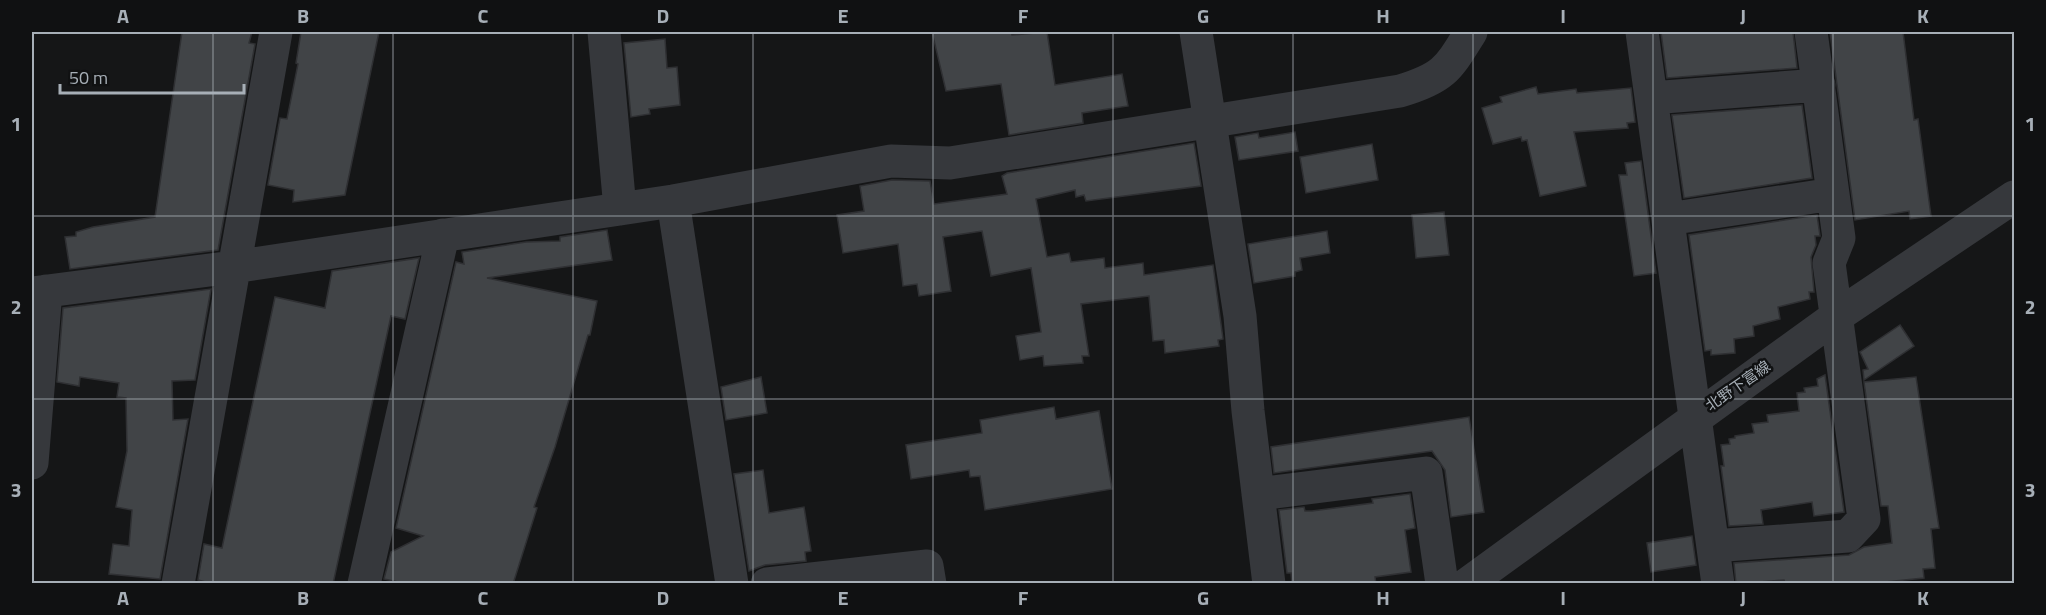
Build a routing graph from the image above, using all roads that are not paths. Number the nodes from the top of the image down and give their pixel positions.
1 (276, 32) edge
2 (603, 32) edge
3 (1196, 32) edge
4 (1471, 32) edge
5 (1642, 32) edge
6 (1811, 32) edge
7 (1818, 85) junction
8 (1651, 98) junction
9 (1211, 123) junction
10 (1833, 194) junction
11 (2014, 197) edge
12 (673, 201) junction
13 (620, 209) junction
14 (1668, 219) junction
15 (443, 236) junction
16 (233, 267) junction
17 (39, 292) edge
18 (1834, 318) junction
19 (1695, 417) junction
20 (32, 463) edge
21 (1258, 494) junction
22 (1713, 546) junction
23 (178, 584) edge
24 (364, 584) edge
25 (732, 584) edge
26 (767, 584) edge
27 (930, 584) edge
28 (1269, 584) edge
29 (1442, 584) edge
30 (1467, 584) edge
31 (1718, 584) edge

1 - 16 street
2 - 13 street
3 - 9 street
4 - 9 street
5 - 8 street
6 - 7 street
7 - 8 street
7 - 10 street
8 - 14 street
9 - 12 street
9 - 21 street
10 - 14 street
10 - 18 street
11 - 18 street, 北野下富線
12 - 13 street
12 - 25 street
13 - 15 street
14 - 19 street
15 - 16 street
15 - 24 street
16 - 17 street
16 - 23 street
17 - 20 street
18 - 19 street, 北野下富線
18 - 22 street
19 - 22 street
19 - 30 street, 北野下富線
21 - 28 street
21 - 29 street
22 - 31 street
26 - 27 street

